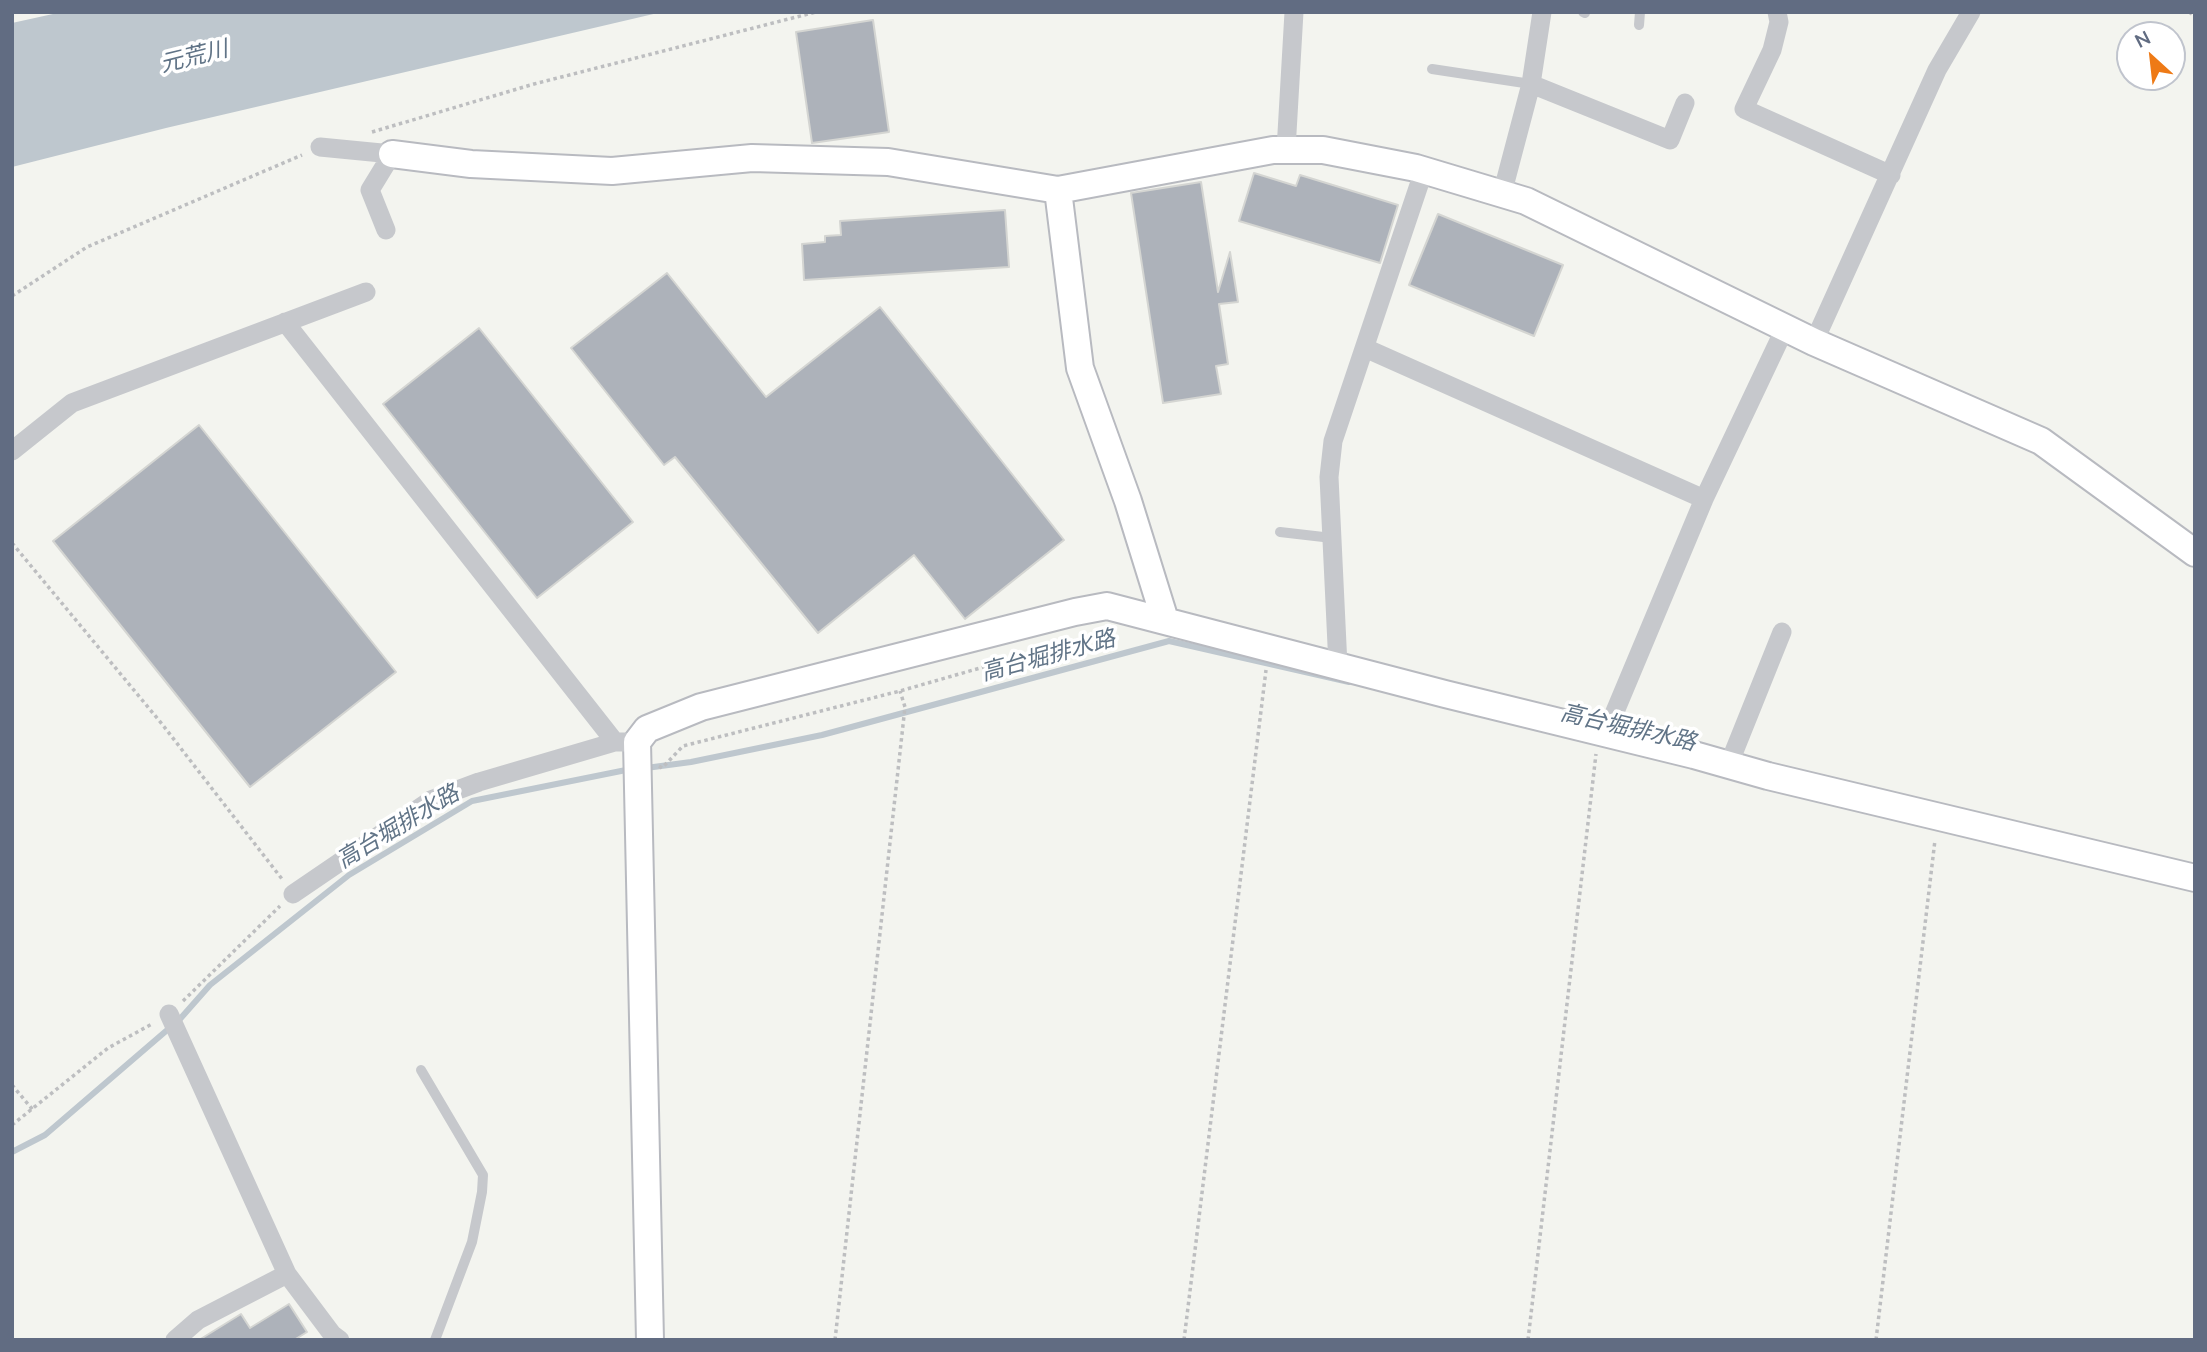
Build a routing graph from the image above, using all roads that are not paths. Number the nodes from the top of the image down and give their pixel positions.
1 (1294, 12) edge
2 (1542, 12) edge
3 (1640, 12) edge
4 (1777, 12) edge
5 (1971, 12) edge
6 (1639, 25) dead end
7 (1432, 69) dead end
8 (1531, 84) junction
9 (1685, 103) dead end
10 (320, 148) dead end
11 (1286, 150) junction
12 (392, 154) junction
13 (1424, 170) junction
14 (1891, 175) junction
15 (1058, 190) junction
16 (1502, 194) junction
17 (386, 230) dead end
18 (366, 292) dead end
19 (285, 322) junction
20 (1785, 328) junction
21 (1815, 342) junction
22 (1364, 348) junction
23 (12, 451) edge
24 (1704, 499) junction
25 (1280, 532) dead end
26 (1332, 538) junction
27 (2195, 553) edge
28 (1165, 620) junction
29 (1782, 632) dead end
30 (1338, 666) junction
31 (1602, 732) junction
32 (629, 745) junction
33 (1729, 764) junction
34 (2195, 878) edge
35 (293, 894) road end
36 (169, 1014) dead end
37 (421, 1070) dead end
38 (287, 1274) junction
39 (175, 1340) edge
40 (340, 1340) edge
41 (435, 1340) edge
42 (650, 1340) edge

1 - 11 street
2 - 8 street
3 - 6 lane
4 - 14 street
5 - 14 street
7 - 8 lane
8 - 9 street
8 - 16 street
10 - 12 street
11 - 13 street
11 - 15 street
12 - 15 street
12 - 17 street
13 - 16 street
13 - 22 street
14 - 21 street
15 - 28 street
16 - 20 street
18 - 19 street
19 - 23 street
19 - 32 street
20 - 21 street
20 - 24 street
21 - 27 street
22 - 24 street
22 - 26 street
24 - 31 street
25 - 26 lane
26 - 30 street
28 - 30 street
28 - 32 street
29 - 33 street
30 - 31 street
31 - 33 street
32 - 35 street
32 - 42 street
33 - 34 street
36 - 38 street
37 - 41 lane
38 - 39 street
38 - 40 street

